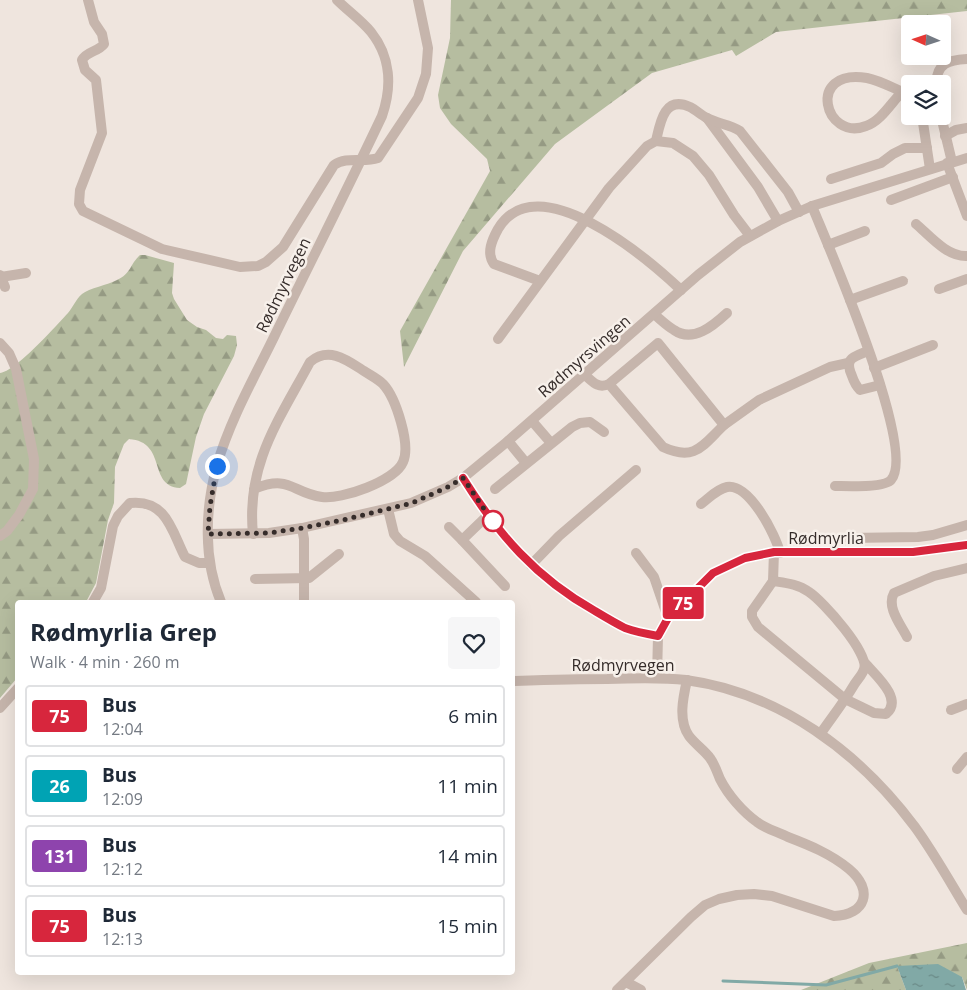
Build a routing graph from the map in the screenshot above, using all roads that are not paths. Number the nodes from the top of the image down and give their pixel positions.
1 (88, 0) edge
2 (336, 0) edge
3 (418, 0) edge
4 (967, 58) edge
5 (937, 75) edge
6 (906, 94) edge
7 (707, 118) junction
8 (923, 125) edge
9 (943, 125) edge
10 (967, 128) edge
11 (945, 136) junction
12 (656, 141) junction
13 (927, 148) junction
14 (967, 158) edge
15 (361, 160) junction
16 (950, 162) junction
17 (768, 167) junction
18 (930, 169) junction
19 (952, 177) junction
20 (831, 179) dead end
21 (753, 180) junction
22 (891, 200) dead end
23 (812, 206) junction
24 (798, 212) junction
25 (967, 216) edge
26 (584, 220) junction
27 (778, 221) junction
28 (916, 224) dead end
29 (865, 232) dead end
30 (750, 236) junction
31 (828, 245) junction
32 (967, 256) edge
33 (26, 273) dead end
34 (2, 279) edge
35 (967, 279) edge
36 (903, 281) dead end
37 (540, 282) junction
38 (939, 289) dead end
39 (682, 290) junction
40 (850, 300) junction
41 (727, 313) dead end
42 (655, 315) junction
43 (498, 339) dead end
44 (0, 343) edge
45 (933, 345) dead end
46 (868, 351) junction
47 (848, 363) junction
48 (874, 368) junction
49 (585, 375) junction
50 (609, 384) junction
51 (880, 385) junction
52 (532, 421) junction
53 (724, 425) junction
54 (604, 432) dead end
55 (508, 441) junction
56 (551, 443) junction
57 (526, 463) junction
58 (636, 470) dead end
59 (463, 478) junction
60 (835, 486) dead end
61 (495, 488) dead end
62 (254, 489) junction
63 (701, 504) dead end
64 (388, 509) junction
65 (488, 515) junction
66 (967, 525) edge
67 (449, 527) dead end
68 (302, 528) junction
69 (208, 534) junction
70 (253, 534) junction
71 (0, 536) edge
72 (848, 538) dead end
73 (887, 538) junction
74 (462, 540) junction
75 (967, 545) edge
76 (636, 553) dead end
77 (777, 553) junction
78 (887, 553) junction
79 (339, 554) dead end
80 (210, 563) junction
81 (531, 565) junction
82 (967, 568) edge
83 (255, 579) dead end
84 (304, 579) junction
85 (773, 581) junction
86 (505, 586) dead end
87 (94, 600) edge
88 (220, 600) edge
89 (304, 600) edge
90 (474, 600) edge
91 (668, 618) junction
92 (658, 636) junction
93 (907, 637) dead end
94 (865, 664) junction
95 (657, 677) junction
96 (688, 680) junction
97 (515, 681) edge
98 (15, 691) edge
99 (845, 699) junction
100 (967, 704) edge
101 (0, 708) edge
102 (951, 710) dead end
103 (821, 733) junction
104 (967, 757) edge
105 (957, 769) dead end
106 (967, 910) edge
107 (626, 982) junction
108 (617, 990) edge
109 (642, 990) edge

1 - 15 street
2 - 15 street, Rødmyrvegen
3 - 15 street
4 - 5 street
6 - 6 street
7 - 12 street
7 - 17 street
7 - 21 street
8 - 13 street
9 - 11 street
10 - 11 street
11 - 16 street
12 - 26 street
12 - 30 street
13 - 18 street
13 - 20 street
14 - 16 street, Rødmyrsvingen
15 - 69 street, Rødmyrvegen
16 - 18 street, Rødmyrsvingen
16 - 19 street
17 - 21 street
17 - 24 street
18 - 23 street, Rødmyrsvingen
19 - 22 street
19 - 25 street
21 - 27 street
23 - 24 street, Rødmyrsvingen
23 - 31 street
24 - 27 street, Rødmyrsvingen
26 - 37 street
26 - 37 street
26 - 39 street
27 - 30 street, Rødmyrsvingen
28 - 32 street
29 - 31 street
30 - 39 street, Rødmyrsvingen
31 - 40 street
33 - 34 street
35 - 38 street
36 - 40 street
37 - 43 street
39 - 42 street, Rødmyrsvingen
40 - 46 street
41 - 42 street
42 - 49 street, Rødmyrsvingen
44 - 71 street
45 - 48 street
46 - 47 street
46 - 48 street
47 - 51 street
47 - 53 street
48 - 51 street
49 - 50 street
49 - 52 street, Rødmyrsvingen
50 - 53 street
50 - 53 street
51 - 60 street
52 - 55 street, Rødmyrsvingen
52 - 56 street
54 - 56 street
55 - 57 street
55 - 59 street, Rødmyrsvingen
56 - 57 street
57 - 61 street
58 - 81 street
59 - 64 street, Rødmyrsvingen
59 - 65 street
62 - 62 street
62 - 70 street
63 - 77 street
64 - 68 street, Rødmyrsvingen
64 - 90 street
65 - 74 street
65 - 81 street
66 - 73 street
67 - 74 street
68 - 70 street, Rødmyrsvingen
68 - 84 street
69 - 70 street, Rødmyrsvingen
69 - 80 street, Rødmyrvegen
72 - 73 street
73 - 78 street
74 - 86 street
75 - 78 street, Rødmyrlia
76 - 91 street
77 - 78 street, Rødmyrlia
77 - 85 street
77 - 91 street, Rødmyrlia
79 - 84 street
80 - 87 street
80 - 88 street, Rødmyrvegen
81 - 92 street
82 - 93 street
83 - 84 street
84 - 89 street
85 - 94 street
85 - 99 street
91 - 92 street, Rødmyrlia
92 - 95 street, Rødmyrlia
94 - 99 street
94 - 99 street
95 - 96 street, Rødmyrvegen
95 - 97 street, Rødmyrvegen
96 - 103 street, Rødmyrvegen
96 - 107 street
98 - 101 street
99 - 103 street
100 - 102 street
103 - 106 street, Rødmyrvegen
104 - 105 street
107 - 108 street
107 - 109 street

